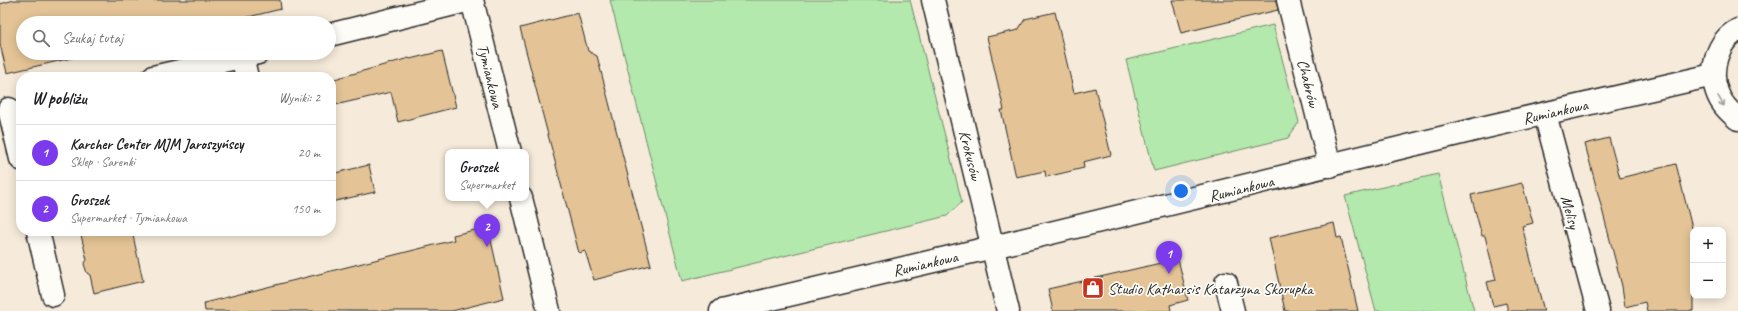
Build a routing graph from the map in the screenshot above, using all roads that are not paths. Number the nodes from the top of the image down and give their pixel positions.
1 (471, 0) edge
2 (933, 0) edge
3 (1288, 0) edge
4 (1738, 30) edge
5 (336, 33) edge
6 (249, 62) edge
7 (185, 72) edge
8 (1713, 75) junction
9 (10, 109) edge
10 (1545, 114) junction
11 (1738, 118) edge
12 (16, 136) edge
13 (509, 149) edge
14 (1330, 166) junction
15 (522, 201) edge
16 (39, 236) edge
17 (993, 247) junction
18 (1226, 283) dead end
19 (53, 295) dead end
20 (549, 311) edge
21 (721, 311) edge
22 (1008, 311) edge
23 (1232, 311) edge
24 (1598, 311) edge

1 - 5 street
1 - 13 street, Tymiankowa
2 - 17 street, Krokusów
3 - 14 street, Chabrów
4 - 8 street
6 - 7 street
8 - 10 street, Rumiankowa
8 -> 11 street
9 - 12 street
10 - 14 street, Rumiankowa
10 - 24 street, Melisy
14 - 17 street, Rumiankowa
15 - 20 street
16 - 19 street
17 - 21 street, Rumiankowa
17 - 22 street, Krokusów
18 - 23 street

